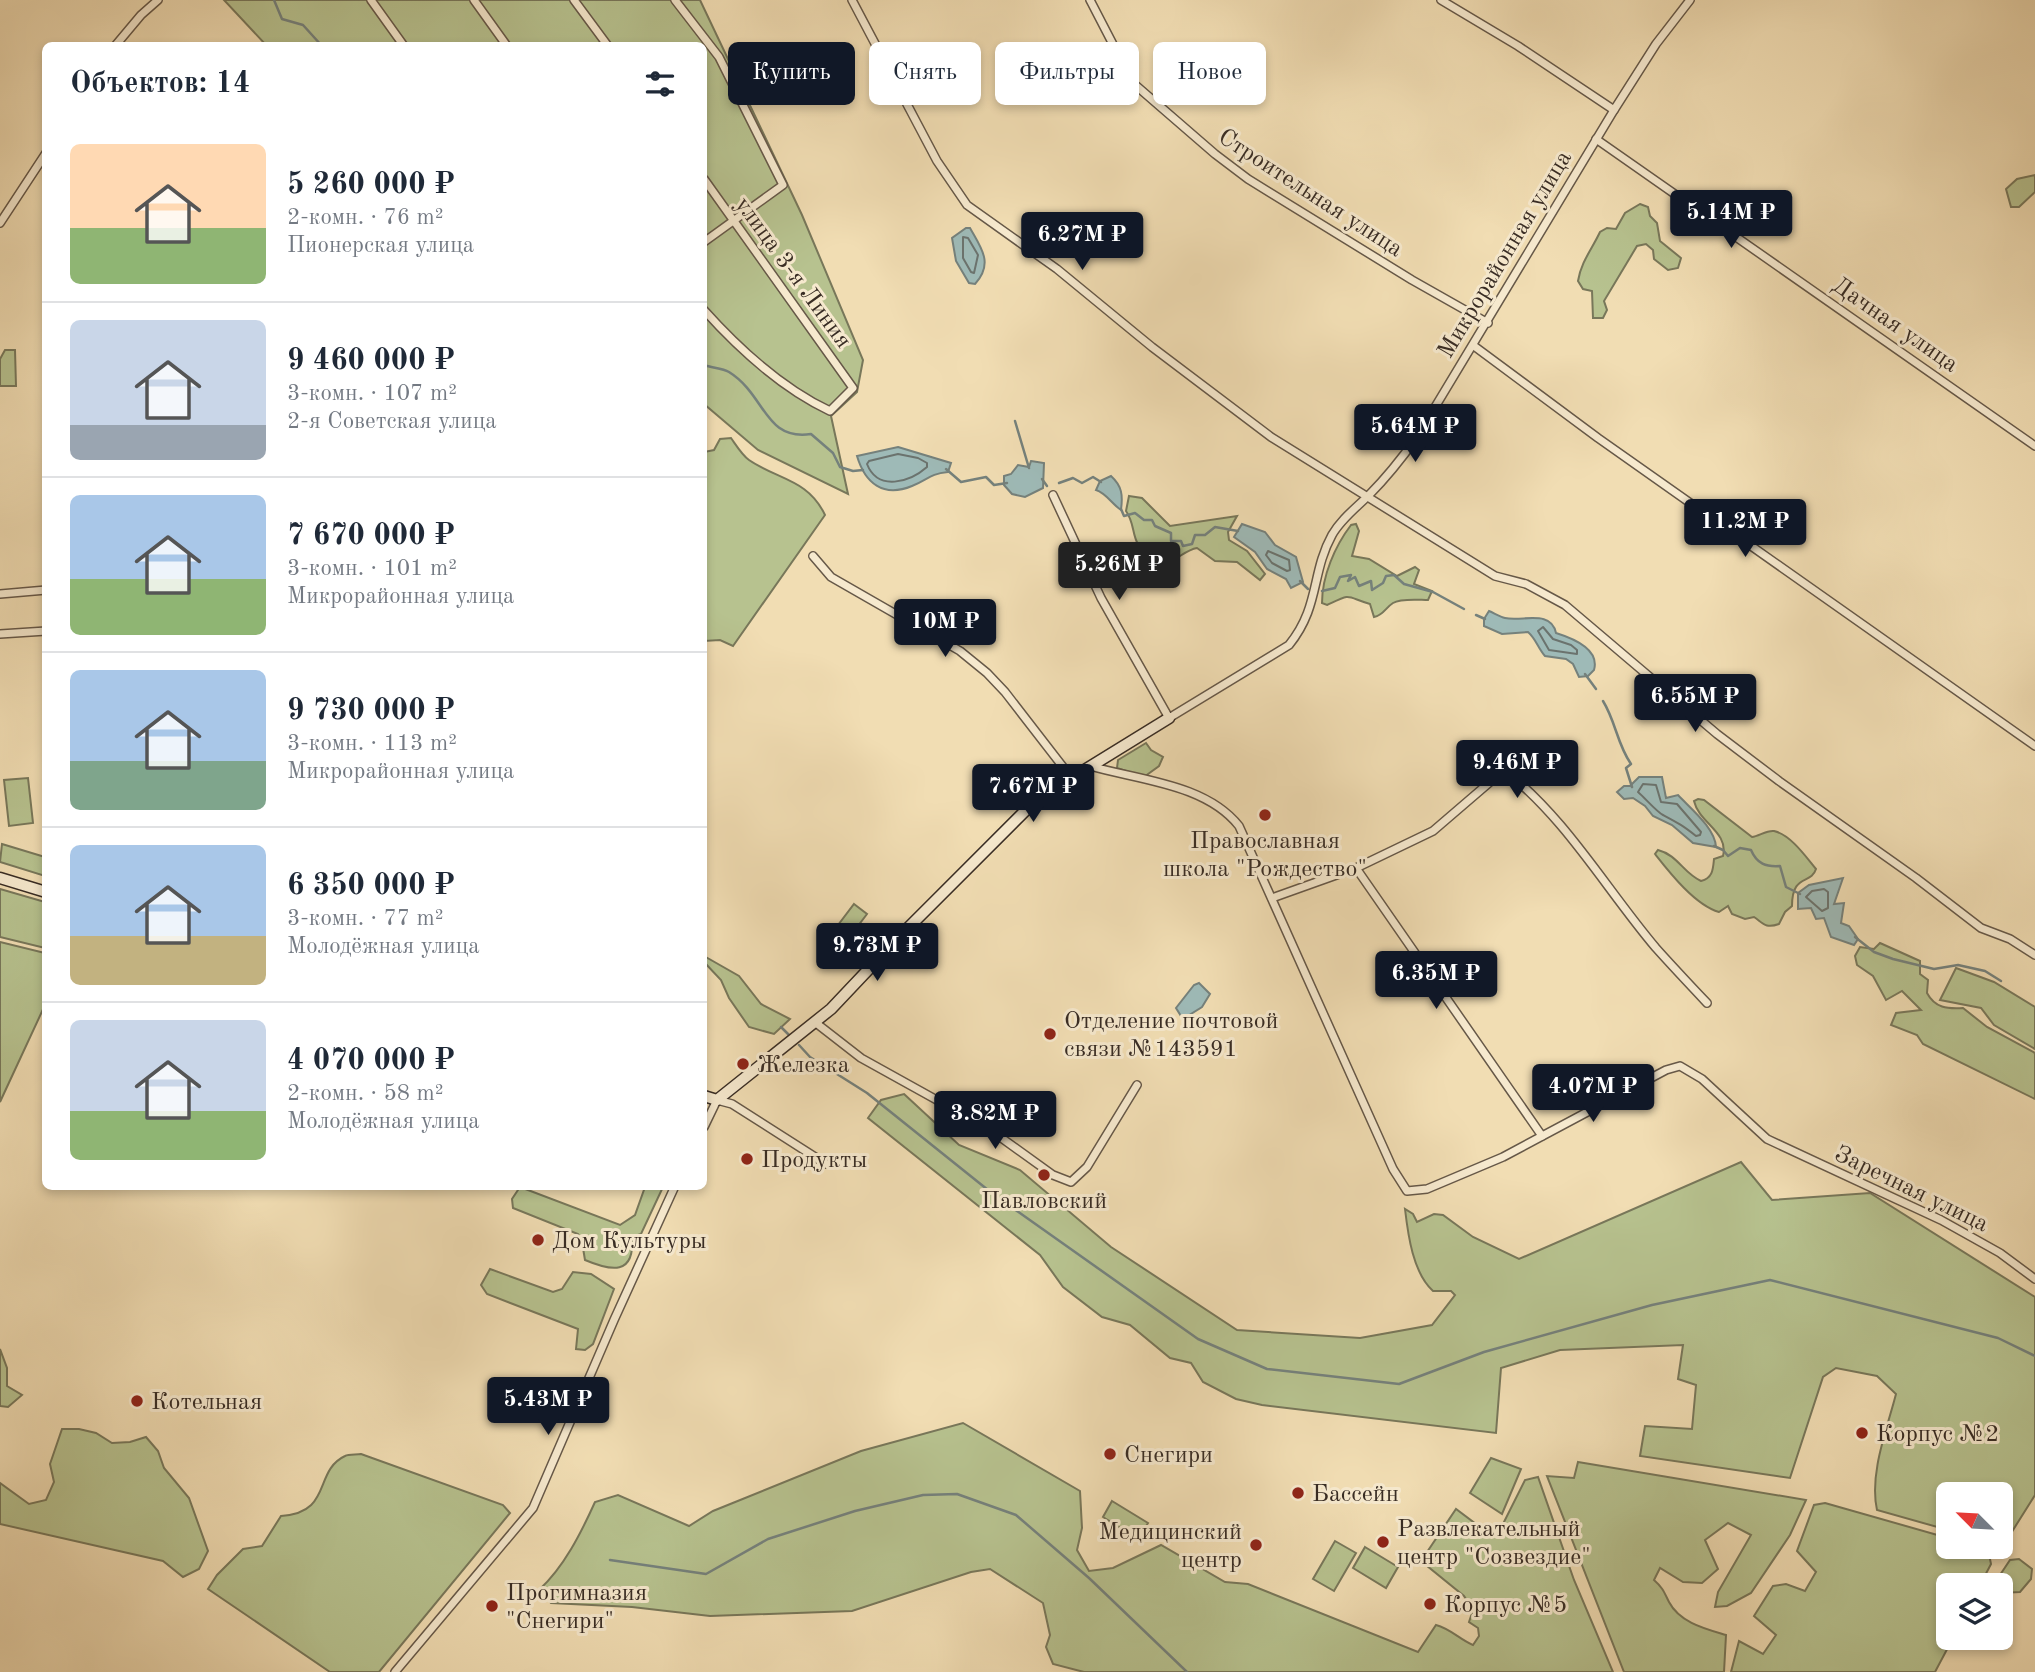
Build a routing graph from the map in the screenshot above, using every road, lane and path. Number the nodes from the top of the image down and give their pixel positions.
1 (158, 0) edge
2 (371, 0) edge
3 (474, 0) edge
4 (574, 0) edge
5 (675, 0) edge
6 (852, 0) edge
7 (1090, 0) edge
8 (1441, 0) edge
9 (1690, 0) edge
10 (118, 42) edge
11 (401, 42) edge
12 (504, 42) edge
13 (605, 42) edge
14 (1614, 110) junction
15 (1596, 139) junction
16 (42, 159) edge
17 (707, 183) edge
18 (732, 219) junction
19 (0, 223) edge
20 (707, 240) edge
21 (707, 313) edge
22 (1488, 323) junction
23 (1474, 346) junction
24 (2035, 446) edge
25 (1053, 495) dead end
26 (1368, 496) junction
27 (813, 556) dead end
28 (42, 590) edge
29 (0, 594) edge
30 (42, 631) edge
31 (0, 634) edge
32 (1169, 718) junction
33 (2035, 746) edge
34 (1089, 765) junction
35 (1070, 776) junction
36 (1356, 868) junction
37 (0, 878) edge
38 (42, 891) edge
39 (1272, 898) junction
40 (2035, 955) edge
41 (1707, 1003) dead end
42 (816, 1023) junction
43 (1138, 1085) dead end
44 (707, 1097) edge
45 (717, 1100) junction
46 (707, 1121) edge
47 (1542, 1136) junction
48 (826, 1164) dead end
49 (674, 1190) edge
50 (2035, 1279) edge
51 (395, 1672) edge

1 - 10 street
2 - 11 street
3 - 12 street
4 - 13 street
5 - 18 street
6 - 26 street
7 - 22 street, Строительная улица
8 - 14 street
9 - 14 street, Микрорайонная улица
14 - 15 street, Микрорайонная улица
15 - 22 street, Микрорайонная улица
15 - 24 street, Дачная улица
16 - 19 street
17 - 18 street, улица 3-я Линия
18 - 20 street
18 - 21 street, улица 3-я Линия
22 - 23 street, Микрорайонная улица
23 - 26 street, Микрорайонная улица
23 - 33 street
25 - 32 street
26 - 32 street, Микрорайонная улица
26 - 40 street
27 - 35 street
28 - 29 street
30 - 31 street
32 - 34 street, Микрорайонная улица
34 - 35 street, Микрорайонная улица
34 - 39 street
35 - 42 street, Микрорайонная улица
36 - 39 street
36 - 41 street
36 - 47 street
37 - 38 street
39 - 47 street
42 - 43 street
42 - 45 street, Микрорайонная улица
44 - 45 street
45 - 46 street
45 - 48 street
47 - 50 street, Заречная улица
49 - 51 street

